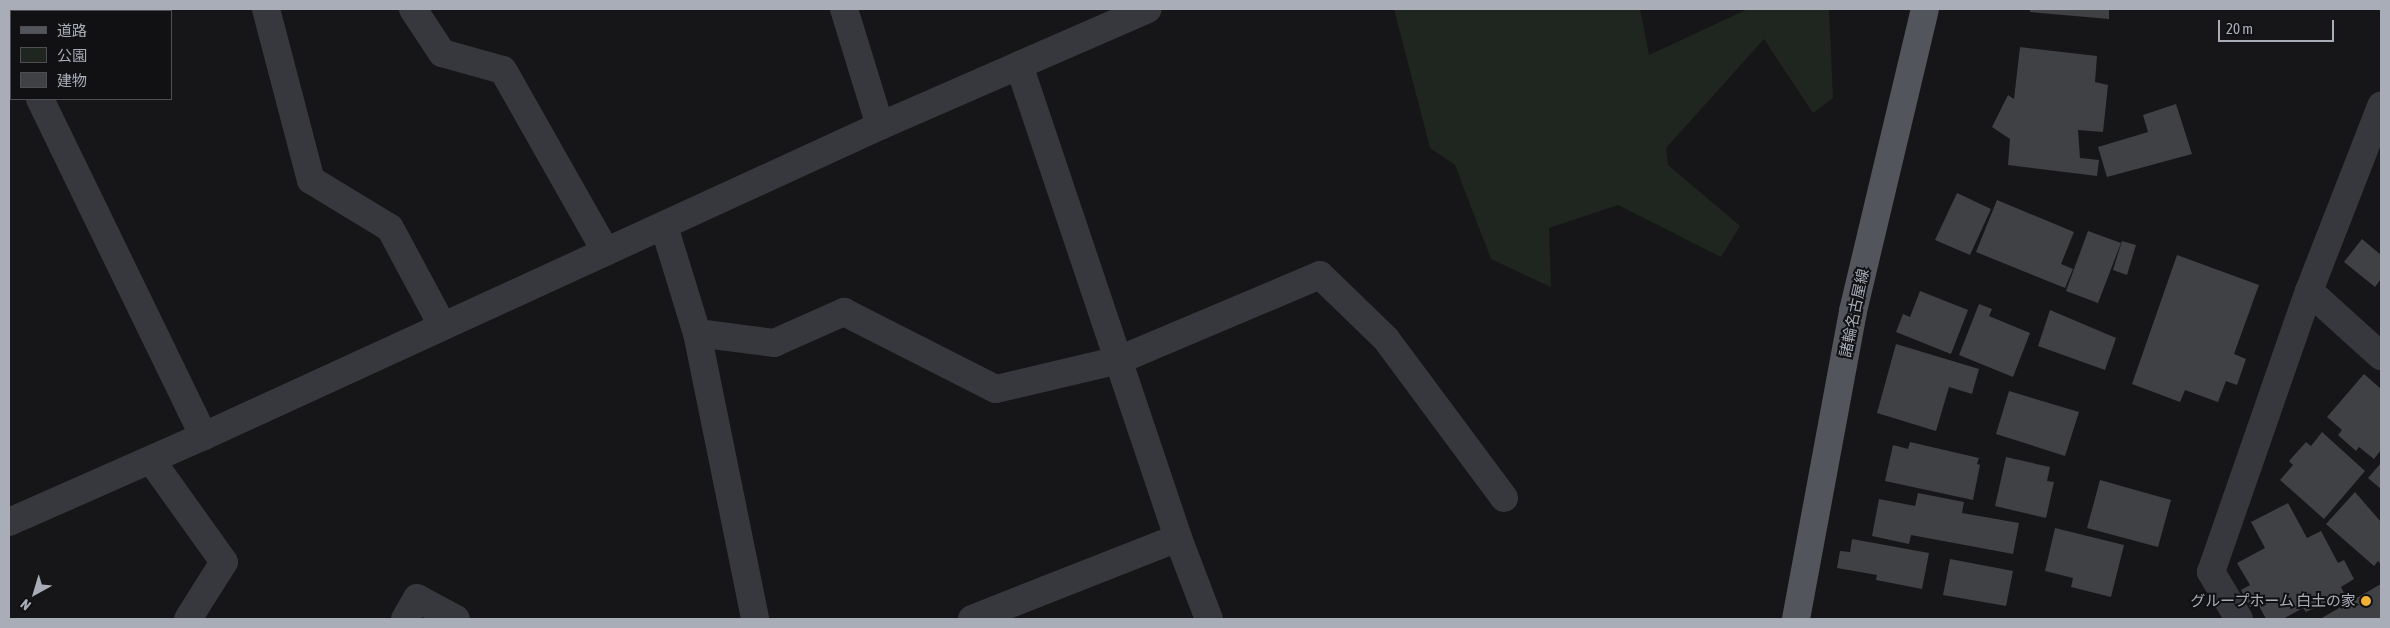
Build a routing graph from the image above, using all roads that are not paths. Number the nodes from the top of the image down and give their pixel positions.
1 (266, 9) edge
2 (413, 9) edge
3 (844, 9) edge
4 (1148, 9) edge
5 (1925, 9) edge
6 (1019, 65) junction
7 (40, 100) edge
8 (2381, 106) edge
9 (880, 126) junction
10 (664, 226) junction
11 (606, 252) junction
12 (2309, 291) junction
13 (442, 325) junction
14 (697, 333) junction
15 (2381, 356) edge
16 (1119, 360) junction
17 (204, 436) junction
18 (151, 460) junction
19 (1504, 498) dead end
20 (9, 522) edge
21 (1178, 538) junction
22 (999, 614) edge
23 (188, 619) edge
24 (404, 619) edge
25 (456, 619) edge
26 (754, 619) edge
27 (972, 619) edge
28 (1209, 619) edge
29 (1796, 619) edge
30 (2239, 619) edge

1 - 13 street
2 - 11 street
3 - 9 street
4 - 6 street
5 - 29 main road, 諸輪名古屋線
6 - 9 street
6 - 16 street
7 - 17 street
8 - 12 street
9 - 10 street
10 - 11 street
10 - 14 street
11 - 13 street
12 - 15 street
12 - 30 street
13 - 17 street
14 - 16 street
14 - 26 street
16 - 19 street
16 - 21 street
17 - 18 street
18 - 20 street
18 - 23 street
21 - 22 street
21 - 28 street
22 - 27 street
24 - 25 street

